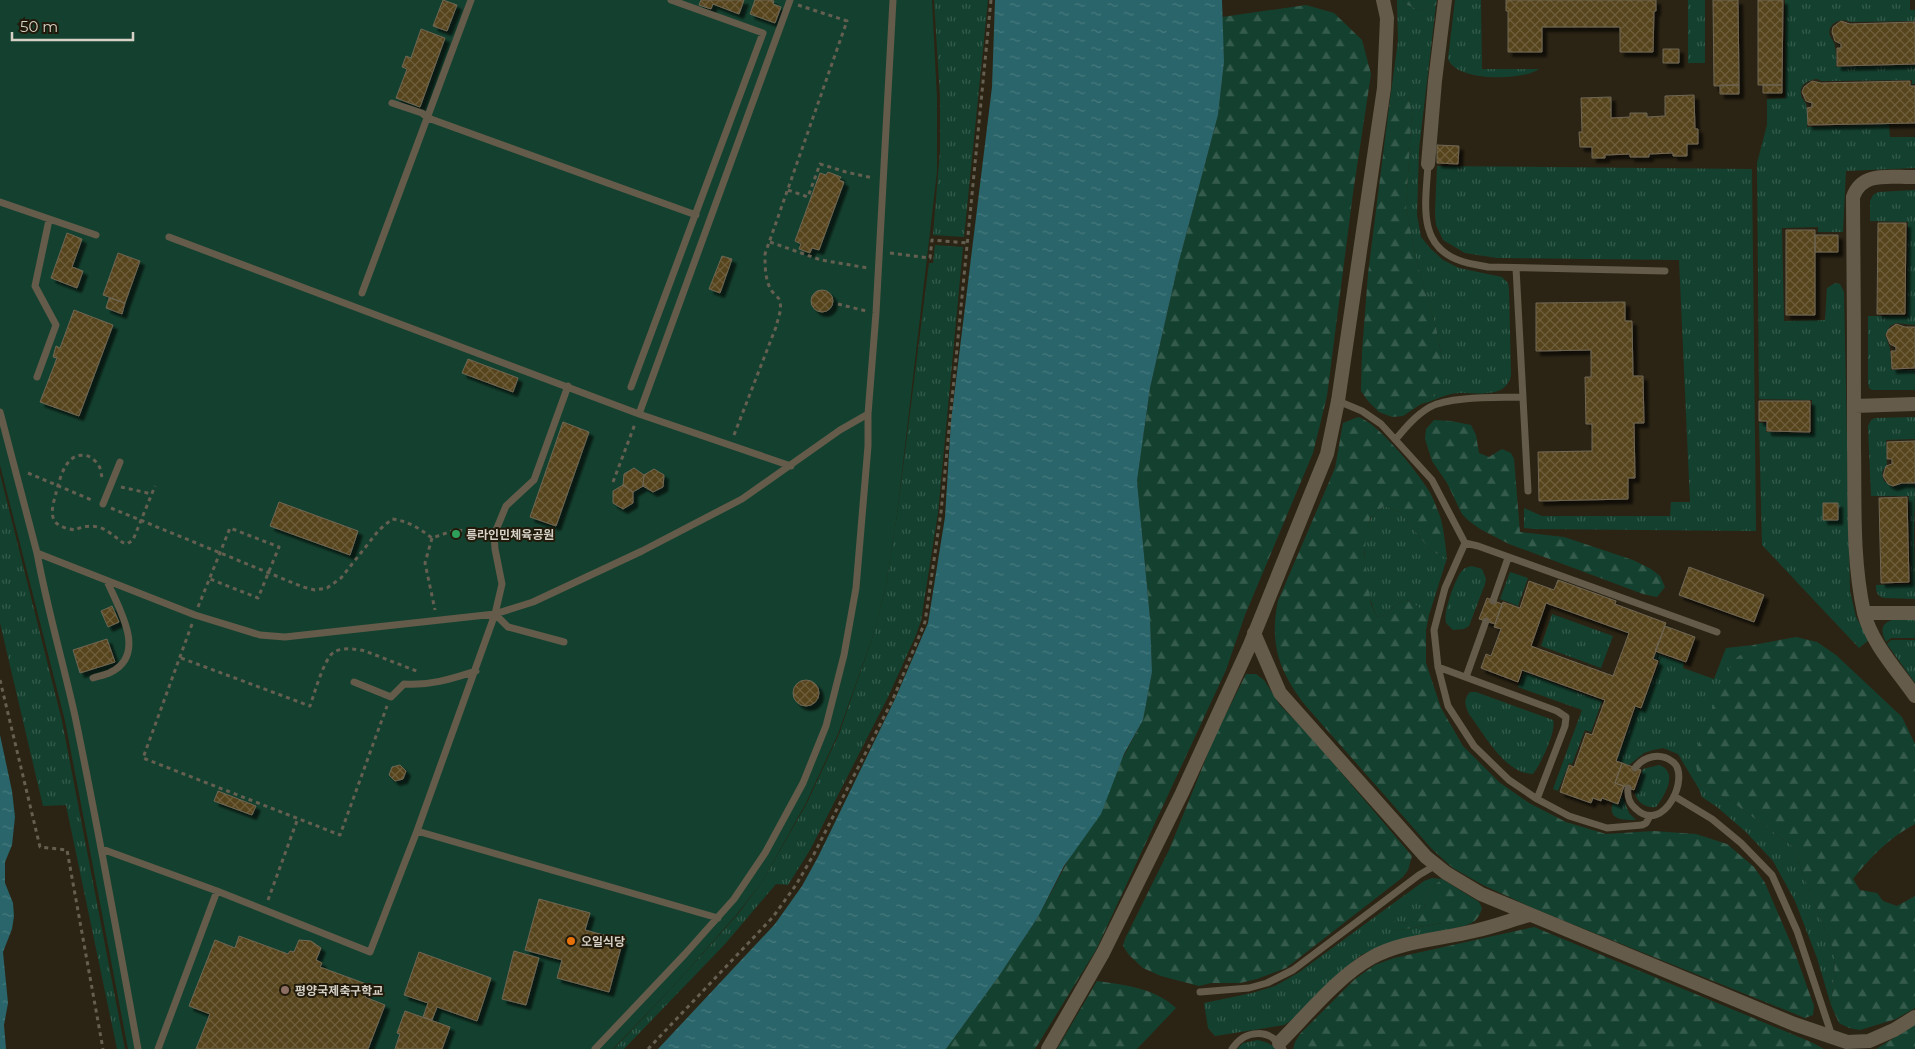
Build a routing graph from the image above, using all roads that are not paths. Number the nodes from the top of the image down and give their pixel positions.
1 (471, 0) edge
2 (671, 0) edge
3 (893, 0) edge
4 (1383, 0) edge
5 (1445, 0) edge
6 (791, 2) edge
7 (392, 103) dead end
8 (428, 118) junction
9 (1428, 164) joint
10 (1915, 177) edge
11 (0, 202) edge
12 (696, 215) junction
13 (48, 220) junction
14 (96, 236) dead end
15 (169, 237) dead end
16 (1516, 268) junction
17 (1665, 271) dead end
18 (362, 293) dead end
19 (37, 377) dead end
20 (568, 386) junction
21 (631, 387) dead end
22 (1523, 396) junction
23 (1338, 401) junction
24 (1915, 404) edge
25 (1854, 406) junction
26 (0, 412) edge
27 (639, 414) junction
28 (868, 414) junction
29 (1396, 438) junction
30 (120, 462) dead end
31 (791, 466) junction
32 (1528, 491) dead end
33 (103, 504) road end
34 (1465, 543) junction
35 (37, 553) junction
36 (1508, 558) junction
37 (107, 581) junction
38 (1493, 601) dead end
39 (1915, 613) edge
40 (495, 614) junction
41 (1864, 614) junction
42 (1486, 621) dead end
43 (1717, 632) dead end
44 (1254, 633) junction
45 (564, 642) dead end
46 (1438, 667) junction
47 (476, 671) junction
48 (1466, 677) junction
49 (93, 678) dead end
50 (354, 682) dead end
51 (1915, 696) edge
52 (1635, 768) dead end
53 (1628, 788) dead end
54 (1674, 796) junction
55 (1537, 799) junction
56 (1650, 816) junction
57 (417, 831) junction
58 (102, 849) junction
59 (1436, 865) junction
60 (217, 891) junction
61 (1529, 915) junction
62 (718, 918) junction
63 (1200, 992) dead end
64 (1915, 1017) edge
65 (1832, 1037) junction
66 (1281, 1046) edge
67 (138, 1049) edge
68 (158, 1049) edge
69 (595, 1049) edge
70 (1048, 1049) edge
71 (1232, 1049) edge

1 - 8 lane
2 - 12 lane
3 - 28 lane
4 - 23 street
5 - 9 street
6 - 27 lane
7 - 8 lane
8 - 12 lane
8 - 18 lane
9 - 16 lane
10 - 25 street
11 - 13 lane
12 - 21 lane
13 - 14 lane
13 - 19 lane
15 - 20 lane
16 - 17 lane
16 - 22 lane
20 - 27 lane
20 - 40 lane
22 - 29 lane
22 - 32 lane
23 - 29 lane
23 - 44 street
24 - 25 street
25 - 41 street
26 - 35 lane
27 - 31 lane
28 - 31 lane
28 - 62 lane
29 - 34 lane
30 - 33 lane
31 - 40 lane
34 - 36 lane
34 - 46 lane
35 - 37 lane
35 - 58 lane
36 - 38 lane
36 - 43 lane
37 - 40 lane
37 - 49 lane
39 - 41 street
40 - 45 lane
40 - 47 lane
41 - 51 street
42 - 48 lane
44 - 59 street
44 - 70 street
46 - 48 lane
46 - 55 lane
47 - 50 lane
47 - 57 lane
48 - 55 lane
52 - 54 lane
53 - 56 lane
54 - 56 lane
54 - 65 lane
55 - 56 lane
57 - 60 lane
57 - 62 lane
58 - 60 lane
58 - 67 lane
59 - 61 street
59 - 63 lane
60 - 68 lane
61 - 65 street
61 - 66 street
62 - 69 lane
64 - 65 street
66 - 71 lane

